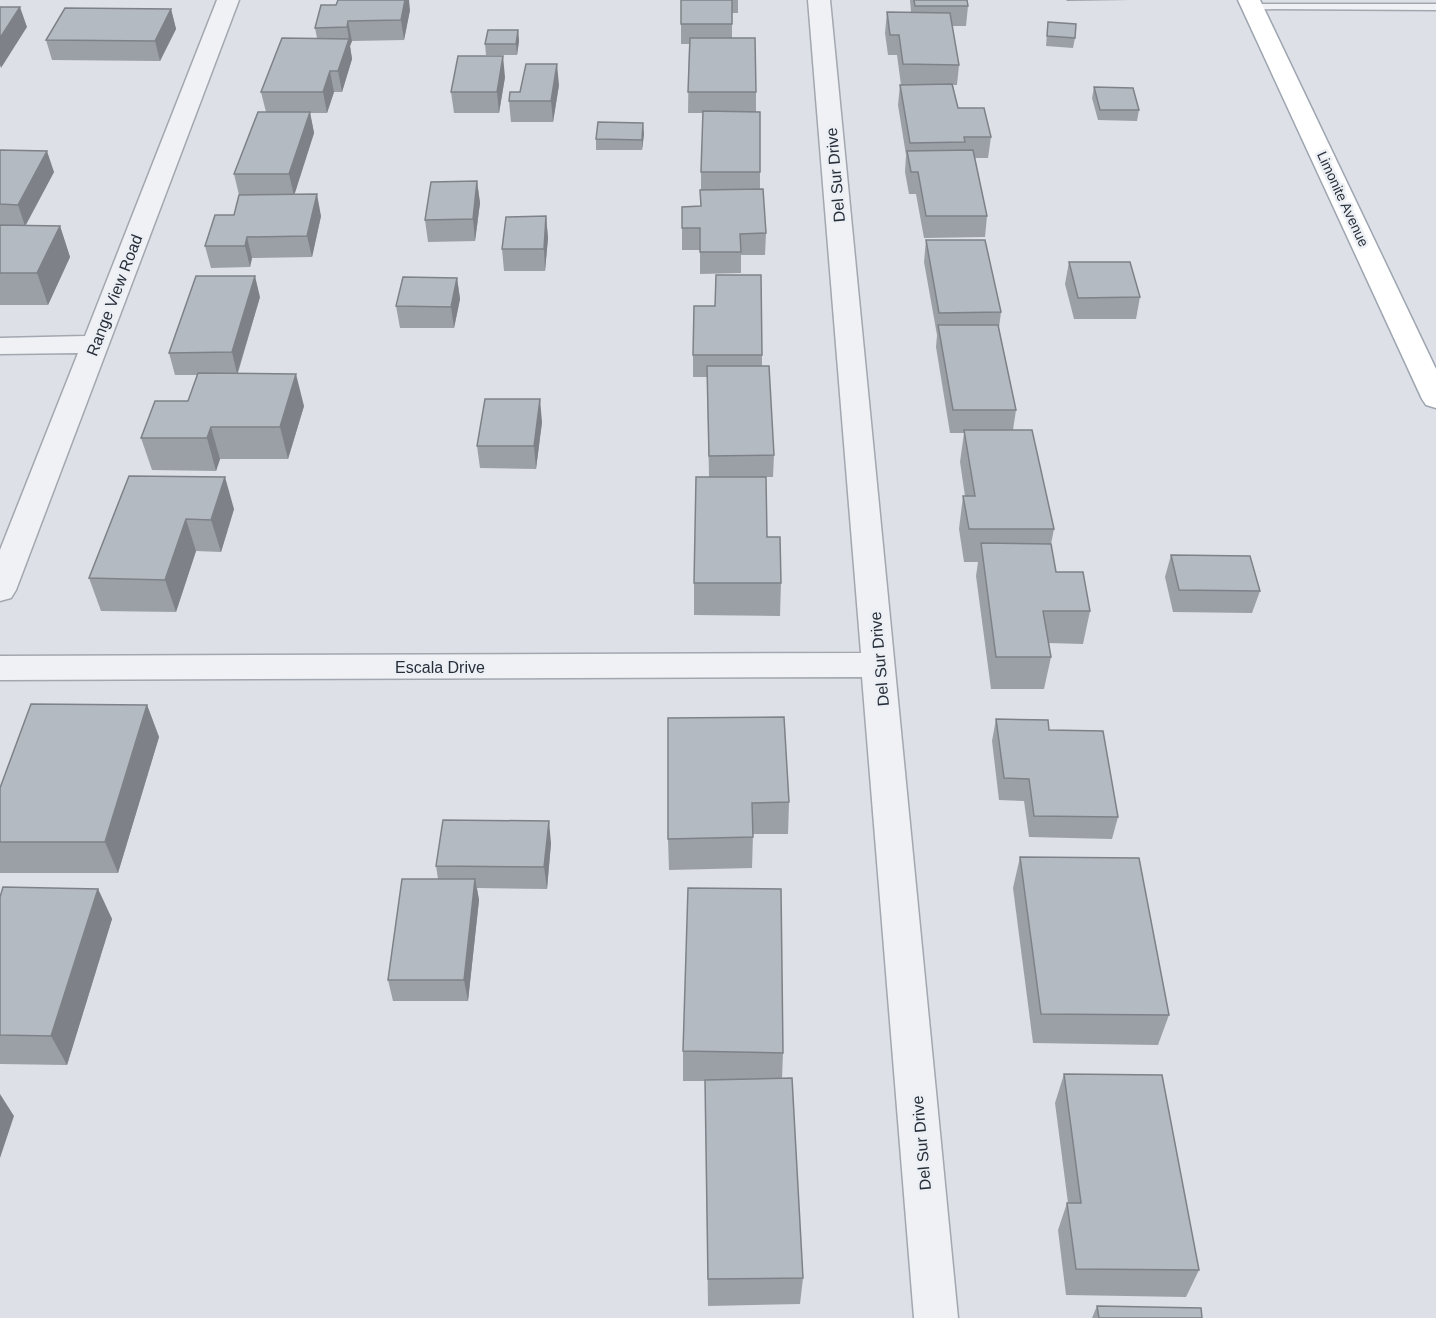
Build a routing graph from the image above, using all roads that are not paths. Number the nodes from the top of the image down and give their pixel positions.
1 (228, 0) edge
2 (819, 0) edge
3 (1251, 4) edge
4 (1436, 7) edge
5 (95, 344) junction
6 (0, 346) edge
7 (1436, 399) edge
8 (0, 590) edge
9 (879, 665) junction
10 (0, 668) edge
11 (936, 1318) edge

1 - 5 street, Range View Road
2 - 9 street, Del Sur Drive
3 - 4 lane
3 - 7 main road, Limonite Avenue
5 - 6 street
5 - 8 street, Range View Road
9 - 10 street, Escala Drive
9 - 11 street, Del Sur Drive

